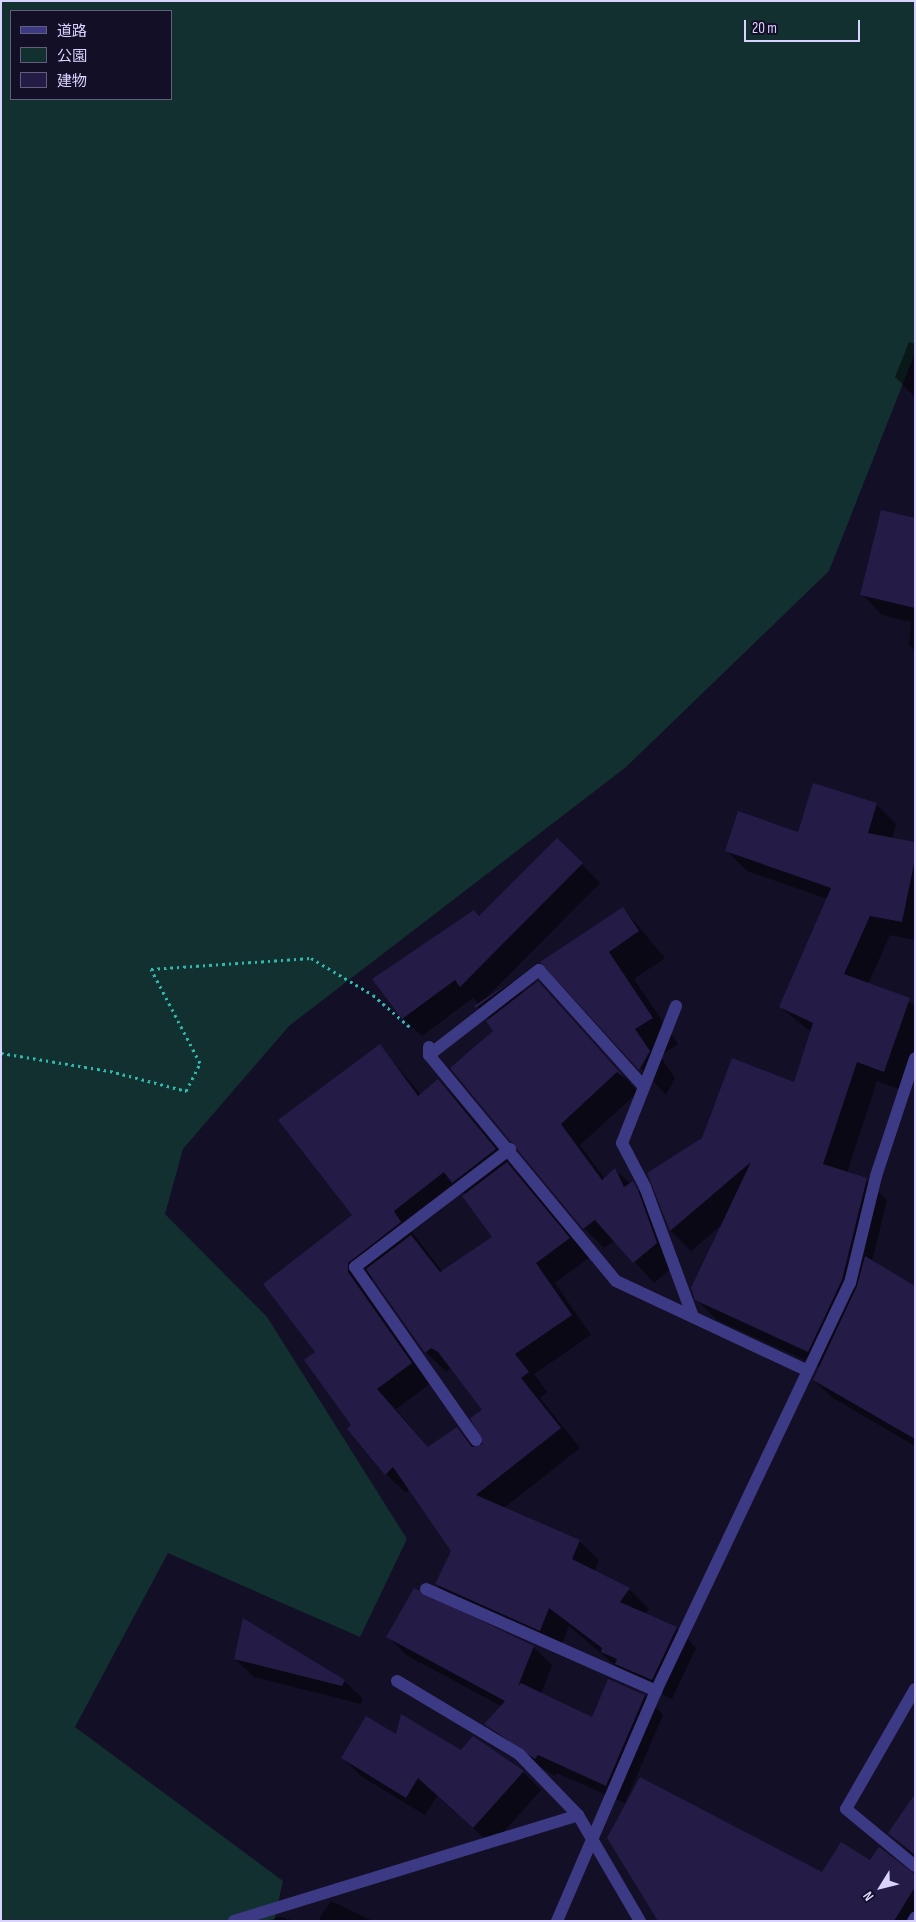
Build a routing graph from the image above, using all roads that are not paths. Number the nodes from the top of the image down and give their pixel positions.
1 (676, 1006) dead end
2 (915, 1058) edge
3 (644, 1087) junction
4 (510, 1149) junction
5 (692, 1314) junction
6 (808, 1371) junction
7 (476, 1440) dead end
8 (426, 1590) dead end
9 (397, 1681) dead end
10 (915, 1689) edge
11 (656, 1691) junction
12 (578, 1815) junction
13 (594, 1838) junction
14 (915, 1866) edge
15 (234, 1921) edge
16 (557, 1921) edge
17 (640, 1921) edge

1 - 3 street
2 - 6 street
3 - 4 street
3 - 5 street
4 - 5 street
4 - 7 street
5 - 6 street
6 - 11 street
8 - 11 street
9 - 12 street
10 - 14 street
11 - 13 street
12 - 13 street
12 - 15 street
13 - 16 street
13 - 17 street

